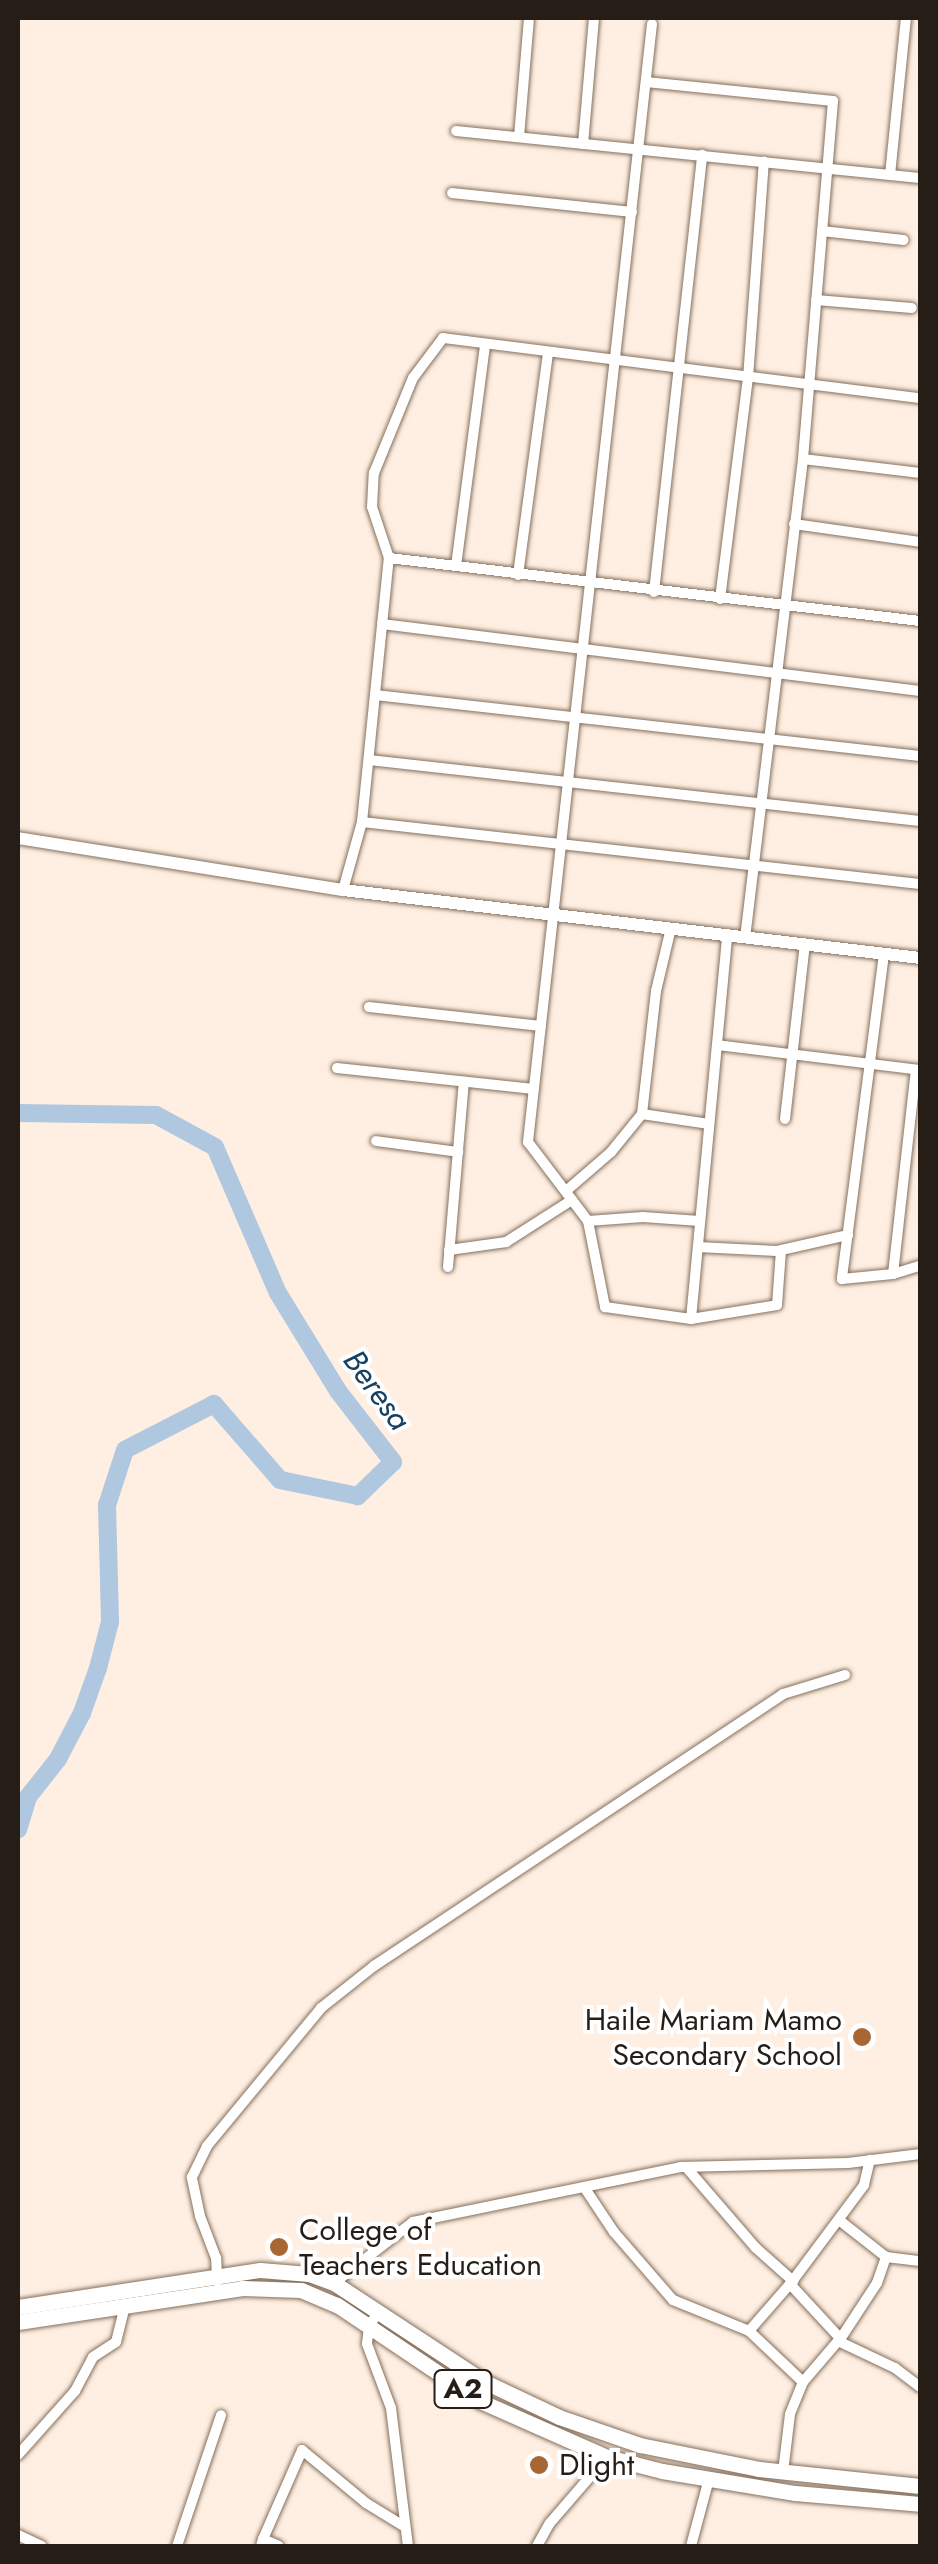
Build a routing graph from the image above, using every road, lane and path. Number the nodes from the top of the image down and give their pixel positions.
1 (529, 18) edge
2 (594, 18) edge
3 (906, 18) edge
4 (652, 24) dead end
5 (646, 82) junction
6 (456, 131) dead end
7 (519, 137) junction
8 (583, 144) junction
9 (639, 149) junction
10 (702, 156) junction
11 (764, 162) junction
12 (827, 168) junction
13 (890, 174) junction
14 (920, 178) edge
15 (452, 193) dead end
16 (632, 212) junction
17 (822, 231) junction
18 (904, 240) dead end
19 (816, 300) junction
20 (912, 308) dead end
21 (485, 345) junction
22 (548, 354) junction
23 (616, 362) junction
24 (679, 371) junction
25 (748, 378) junction
26 (810, 385) junction
27 (920, 398) edge
28 (803, 459) junction
29 (920, 473) edge
30 (794, 524) junction
31 (920, 542) edge
32 (389, 558) junction
33 (456, 566) junction
34 (518, 575) junction
35 (590, 584) junction
36 (654, 592) junction
37 (720, 599) junction
38 (784, 606) junction
39 (920, 622) edge
40 (382, 624) junction
41 (582, 648) junction
42 (776, 673) junction
43 (920, 691) edge
44 (376, 695) junction
45 (575, 716) junction
46 (768, 739) junction
47 (920, 756) edge
48 (369, 760) junction
49 (568, 784) junction
50 (760, 804) junction
51 (920, 821) edge
52 (362, 822) junction
53 (18, 838) edge
54 (561, 844) junction
55 (753, 868) junction
56 (920, 884) edge
57 (342, 890) junction
58 (553, 914) junction
59 (671, 928) junction
60 (728, 935) junction
61 (745, 937) junction
62 (804, 944) junction
63 (884, 954) junction
64 (920, 958) edge
65 (368, 1007) dead end
66 (541, 1026) junction
67 (717, 1045) junction
68 (792, 1055) junction
69 (871, 1065) junction
70 (336, 1068) dead end
71 (918, 1070) edge
72 (464, 1082) junction
73 (534, 1089) junction
74 (642, 1114) junction
75 (785, 1119) dead end
76 (709, 1124) junction
77 (376, 1142) dead end
78 (458, 1152) junction
79 (568, 1195) junction
80 (588, 1221) junction
81 (700, 1221) junction
82 (848, 1236) junction
83 (698, 1247) junction
84 (450, 1250) junction
85 (781, 1250) junction
86 (920, 1266) edge
87 (448, 1268) dead end
88 (893, 1274) junction
89 (690, 1319) junction
90 (845, 1675) dead end
91 (920, 2154) edge
92 (870, 2160) junction
93 (686, 2167) junction
94 (584, 2186) junction
95 (839, 2220) junction
96 (886, 2258) junction
97 (920, 2261) edge
98 (217, 2283) junction
99 (334, 2283) junction
100 (791, 2283) junction
101 (125, 2305) junction
102 (18, 2307) edge
103 (378, 2312) junction
104 (18, 2322) edge
105 (369, 2327) junction
106 (749, 2332) junction
107 (839, 2340) junction
108 (803, 2382) junction
109 (920, 2387) edge
110 (222, 2415) dead end
111 (18, 2454) edge
112 (606, 2456) junction
113 (783, 2472) junction
114 (708, 2479) junction
115 (920, 2486) edge
116 (920, 2504) edge
117 (406, 2528) junction
118 (24, 2540) edge
119 (262, 2543) edge
120 (42, 2546) edge
121 (177, 2546) edge
122 (280, 2546) edge
123 (408, 2546) edge
124 (538, 2546) edge
125 (692, 2546) edge

1 - 7 street
2 - 8 street
3 - 13 street
4 - 5 street
5 - 9 street
5 - 12 street
6 - 7 street
7 - 8 street
8 - 9 street
9 - 10 street
9 - 16 street
10 - 11 street
10 - 24 street
11 - 12 street
11 - 25 street
12 - 13 street
12 - 17 street
13 - 14 street
15 - 16 street
16 - 23 street
17 - 18 street
17 - 19 street
19 - 20 street
19 - 26 street
21 - 22 street
21 - 32 street
21 - 33 street
22 - 23 street
22 - 34 street
23 - 24 street
23 - 35 street
24 - 25 street
24 - 36 street
25 - 26 street
25 - 37 street
26 - 27 street
26 - 28 street
28 - 29 street
28 - 30 street
30 - 31 street
30 - 38 street
32 - 33 street
32 - 40 street
33 - 34 street
34 - 35 street
35 - 36 street
35 - 41 street
36 - 37 street
37 - 38 street
38 - 39 street
38 - 42 street
40 - 41 street
40 - 44 street
41 - 42 street
41 - 45 street
42 - 43 street
42 - 46 street
44 - 45 street
44 - 48 street
45 - 46 street
45 - 49 street
46 - 47 street
46 - 50 street
48 - 49 street
48 - 52 street
49 - 50 street
49 - 54 street
50 - 51 street
50 - 55 street
52 - 54 street
52 - 57 street
53 - 57 street
54 - 55 street
54 - 58 street
55 - 56 street
55 - 61 street
57 - 58 street
58 - 59 street
58 - 66 street
59 - 60 street
59 - 74 street
60 - 61 street
60 - 67 street
61 - 62 street
62 - 63 street
62 - 68 street
63 - 64 street
63 - 69 street
65 - 66 street
66 - 73 street
67 - 68 street
67 - 76 street
68 - 69 street
68 - 75 street
69 - 71 street
69 - 82 street
70 - 72 street
71 - 88 street
72 - 73 street
72 - 78 street
73 - 79 street
74 - 76 street
74 - 79 street
76 - 81 street
77 - 78 street
78 - 84 street
79 - 80 street
79 - 84 street
80 - 81 street
80 - 89 street
81 - 83 street
82 - 85 street
82 - 88 street
83 - 85 street
83 - 89 street
84 - 87 street
85 - 89 street
86 - 88 street
90 - 98 street
91 - 92 street
92 - 93 street
92 - 95 street
93 - 94 street
93 - 100 street
94 - 99 street
94 - 106 street
95 - 96 street
95 - 100 street
96 - 97 street
96 - 107 street
98 - 99 highway, A2
98 - 101 highway, A2
98 - 102 highway, A2
98 - 105 highway, A2
99 - 103 highway, A2
100 - 106 street
100 - 107 street
101 - 104 highway, A2
101 - 111 street
103 - 105 street
103 - 113 highway, A2
105 - 112 highway, A2
105 - 117 street
106 - 108 street
107 - 108 street
107 - 109 street
108 - 113 street
110 - 121 street
112 - 114 highway, A2
112 - 124 street
113 - 115 highway, A2
114 - 116 highway, A2
114 - 125 street
117 - 119 street
117 - 123 street
118 - 120 street
119 - 122 street

